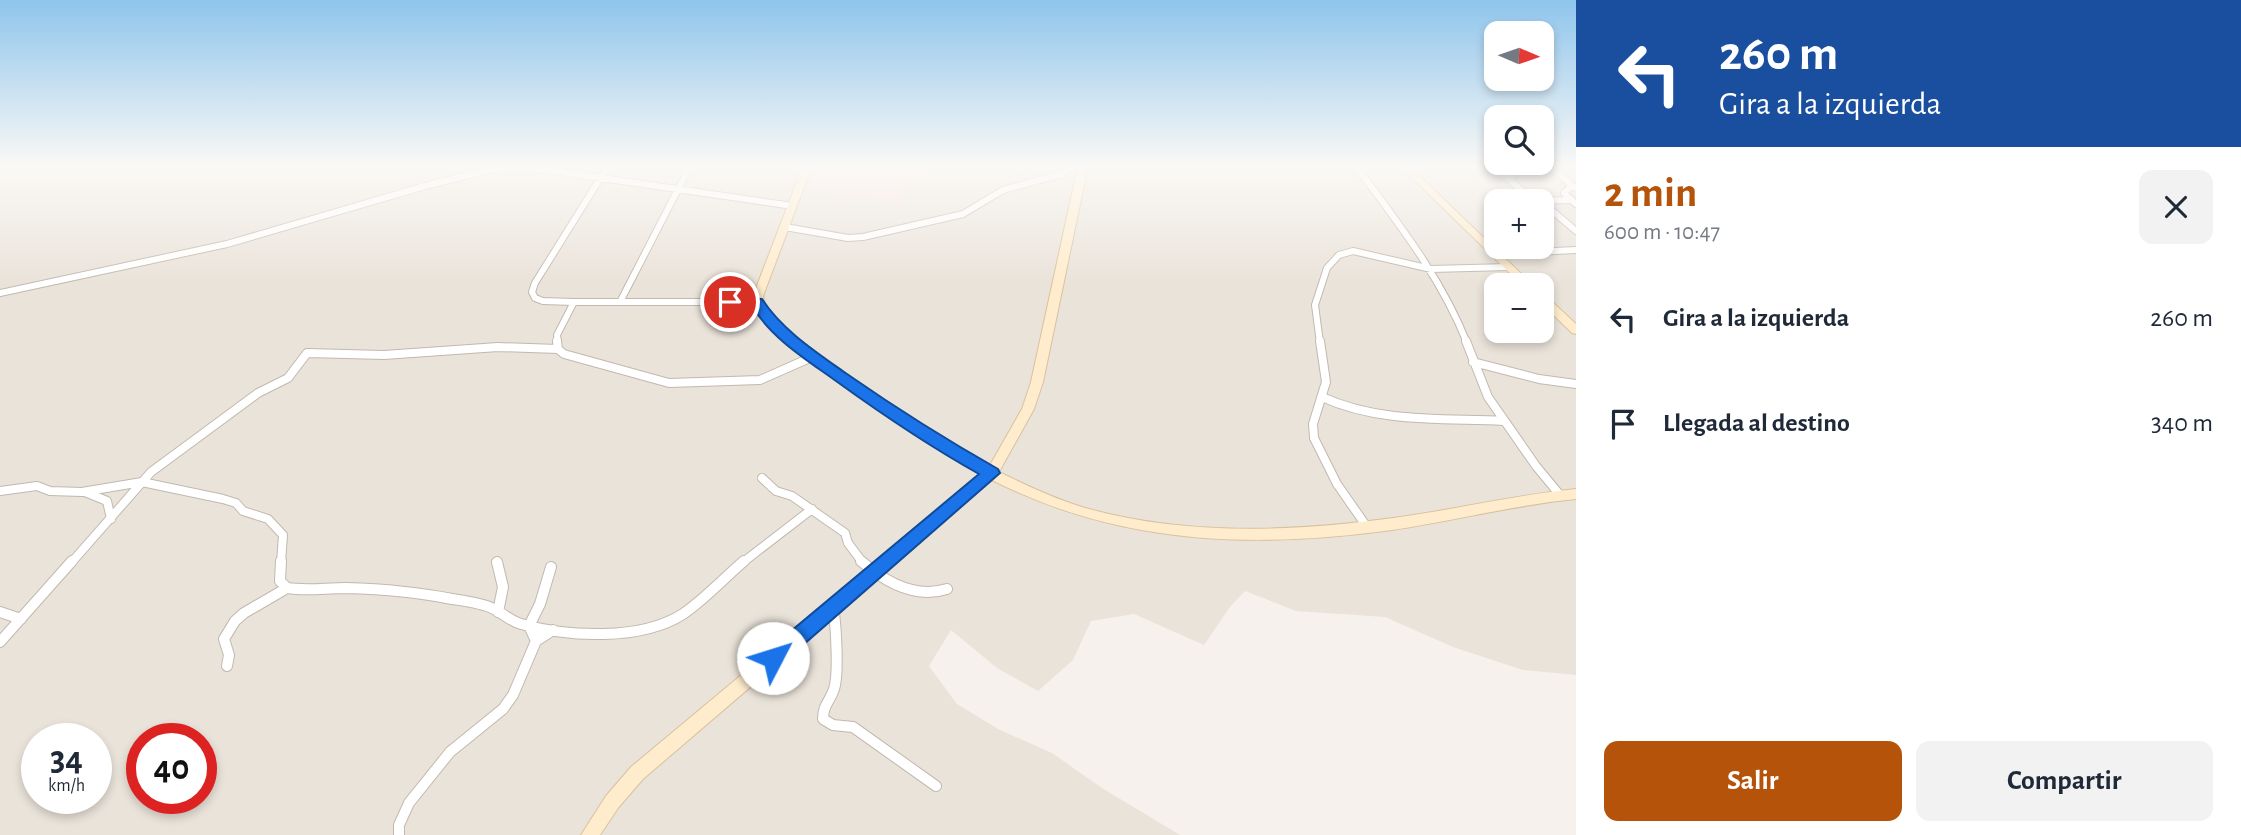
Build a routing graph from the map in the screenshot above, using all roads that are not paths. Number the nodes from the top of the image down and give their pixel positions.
1 (360, 205) edge
2 (584, 205) edge
3 (669, 205) edge
4 (786, 205) edge
5 (978, 205) edge
6 (1075, 205) edge
7 (1384, 205) edge
8 (1445, 205) edge
9 (793, 206) joint
10 (1554, 212) edge
11 (1554, 218) edge
12 (785, 227) junction
13 (1576, 231) edge
14 (1576, 236) edge
15 (1484, 243) edge
16 (1576, 250) edge
17 (1554, 251) edge
18 (1501, 259) edge
19 (1510, 267) junction
20 (1431, 269) junction
21 (1516, 273) edge
22 (0, 293) edge
23 (574, 302) junction
24 (620, 302) junction
25 (757, 302) junction
26 (1554, 308) edge
27 (1574, 326) edge
28 (558, 349) junction
29 (812, 357) junction
30 (1473, 362) junction
31 (1576, 384) edge
32 (1322, 397) junction
33 (1503, 421) junction
34 (992, 473) junction
35 (762, 478) dead end
36 (142, 482) junction
37 (0, 491) edge
38 (82, 492) junction
39 (1576, 494) edge
40 (1560, 495) junction
41 (811, 509) junction
42 (111, 519) junction
43 (1367, 527) junction
44 (497, 562) dead end
45 (551, 567) dead end
46 (875, 572) junction
47 (287, 588) junction
48 (947, 589) dead end
49 (833, 607) junction
50 (0, 612) edge
51 (498, 612) junction
52 (21, 619) junction
53 (529, 626) junction
54 (553, 630) junction
55 (536, 641) junction
56 (0, 642) edge
57 (227, 666) dead end
58 (936, 786) dead end
59 (399, 835) edge
60 (590, 835) edge

1 - 22 street
2 - 23 street
3 - 24 street
4 - 9 street
5 - 12 street
6 - 34 street
7 - 20 street
8 - 15 street
9 - 12 street
10 - 13 street
11 - 14 street
12 - 25 street
16 - 17 street
18 - 19 street
19 - 20 street
19 - 21 street
20 - 30 street
20 - 32 street
23 - 24 street
23 - 28 street
24 - 25 street
25 - 29 street
26 - 27 street
28 - 29 street
28 - 36 street
29 - 34 street
30 - 31 street
30 - 33 street
32 - 33 street
32 - 43 street
33 - 40 street
34 - 43 street
34 - 46 street
35 - 41 street
36 - 38 street
36 - 42 street
36 - 47 street
37 - 38 street
38 - 42 street
39 - 40 street
40 - 43 street
41 - 46 street
41 - 54 street
42 - 52 street
44 - 51 street
45 - 53 street
46 - 48 street
46 - 49 street
47 - 51 street
47 - 57 street
49 - 58 street
49 - 60 street
50 - 52 street
51 - 53 street
52 - 56 street
53 - 54 street
53 - 55 street
54 - 55 street
55 - 59 street

